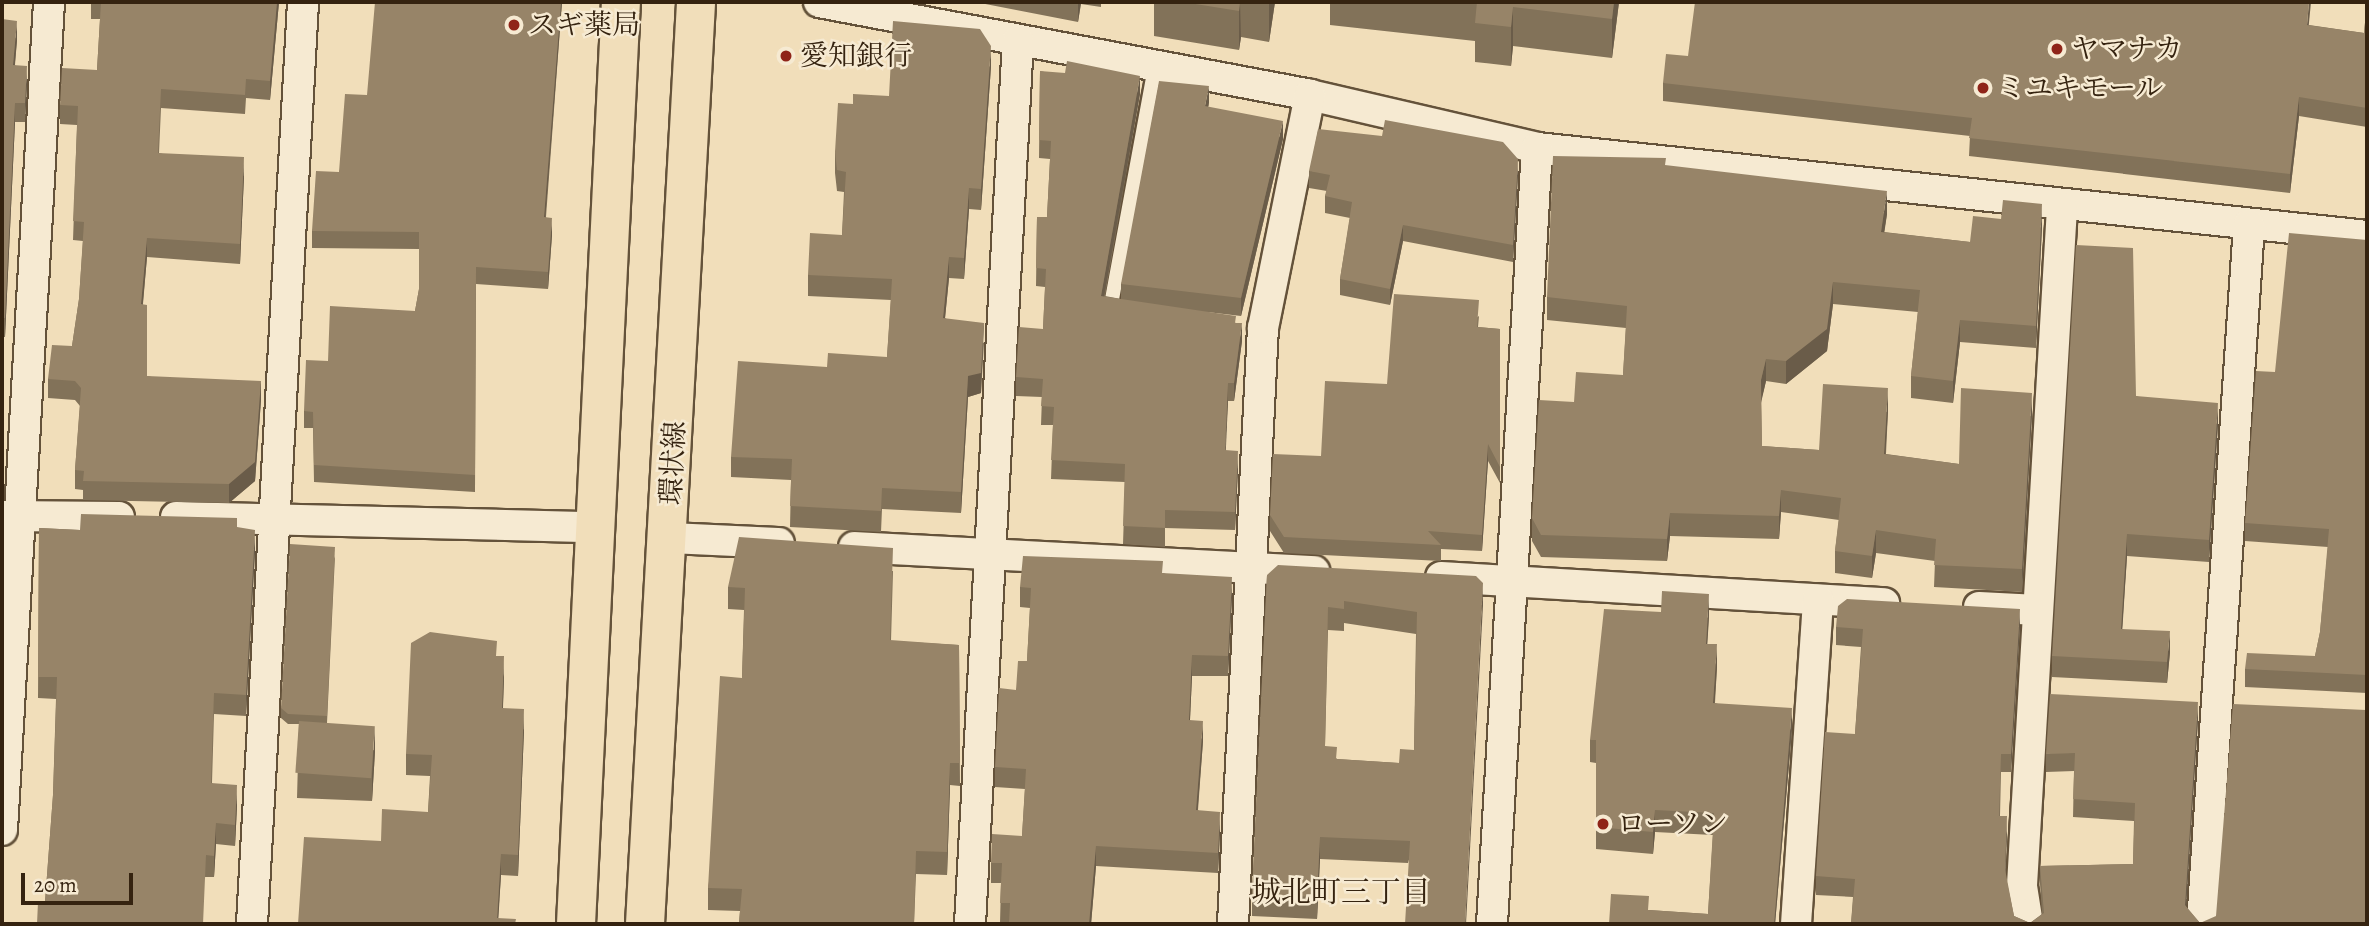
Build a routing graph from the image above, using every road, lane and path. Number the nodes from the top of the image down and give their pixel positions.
1 (49, 2) edge
2 (303, 2) edge
3 (621, 2) edge
4 (696, 2) edge
5 (819, 2) edge
6 (1018, 40) junction
7 (1155, 68) junction
8 (1310, 95) junction
9 (1537, 148) junction
10 (2062, 208) junction
11 (2249, 225) junction
12 (2367, 236) edge
13 (1138, 313) edge
14 (10, 516) edge
15 (276, 517) junction
16 (592, 527) junction
17 (669, 538) junction
18 (990, 554) junction
19 (1252, 568) junction
20 (1349, 572) edge
21 (1404, 575) edge
22 (1515, 580) junction
23 (1818, 600) junction
24 (2038, 610) junction
25 (2, 830) edge
26 (252, 924) edge
27 (576, 924) edge
28 (645, 924) edge
29 (970, 924) edge
30 (1233, 924) edge
31 (1492, 924) edge
32 (1796, 924) edge
33 (2028, 924) edge
34 (2202, 924) edge

1 - 14 street
2 - 15 street
3 - 16 main road
4 - 17 main road, 環状線
5 - 6 street
6 - 7 street
6 - 18 street
7 - 8 street
7 - 13 lane
8 - 9 street
8 - 19 street
9 - 10 street
9 - 22 street
10 - 11 street
10 - 24 street
11 - 12 street
11 - 34 street
14 - 15 street
14 - 25 street
15 - 16 street
15 - 26 street
16 - 27 main road
17 - 18 street
17 - 28 main road, 環状線
18 - 19 street
18 - 29 street
19 - 20 street
19 - 30 street
21 - 22 street
22 - 23 street
22 - 31 street
23 - 24 street
23 - 32 street
24 - 33 street

